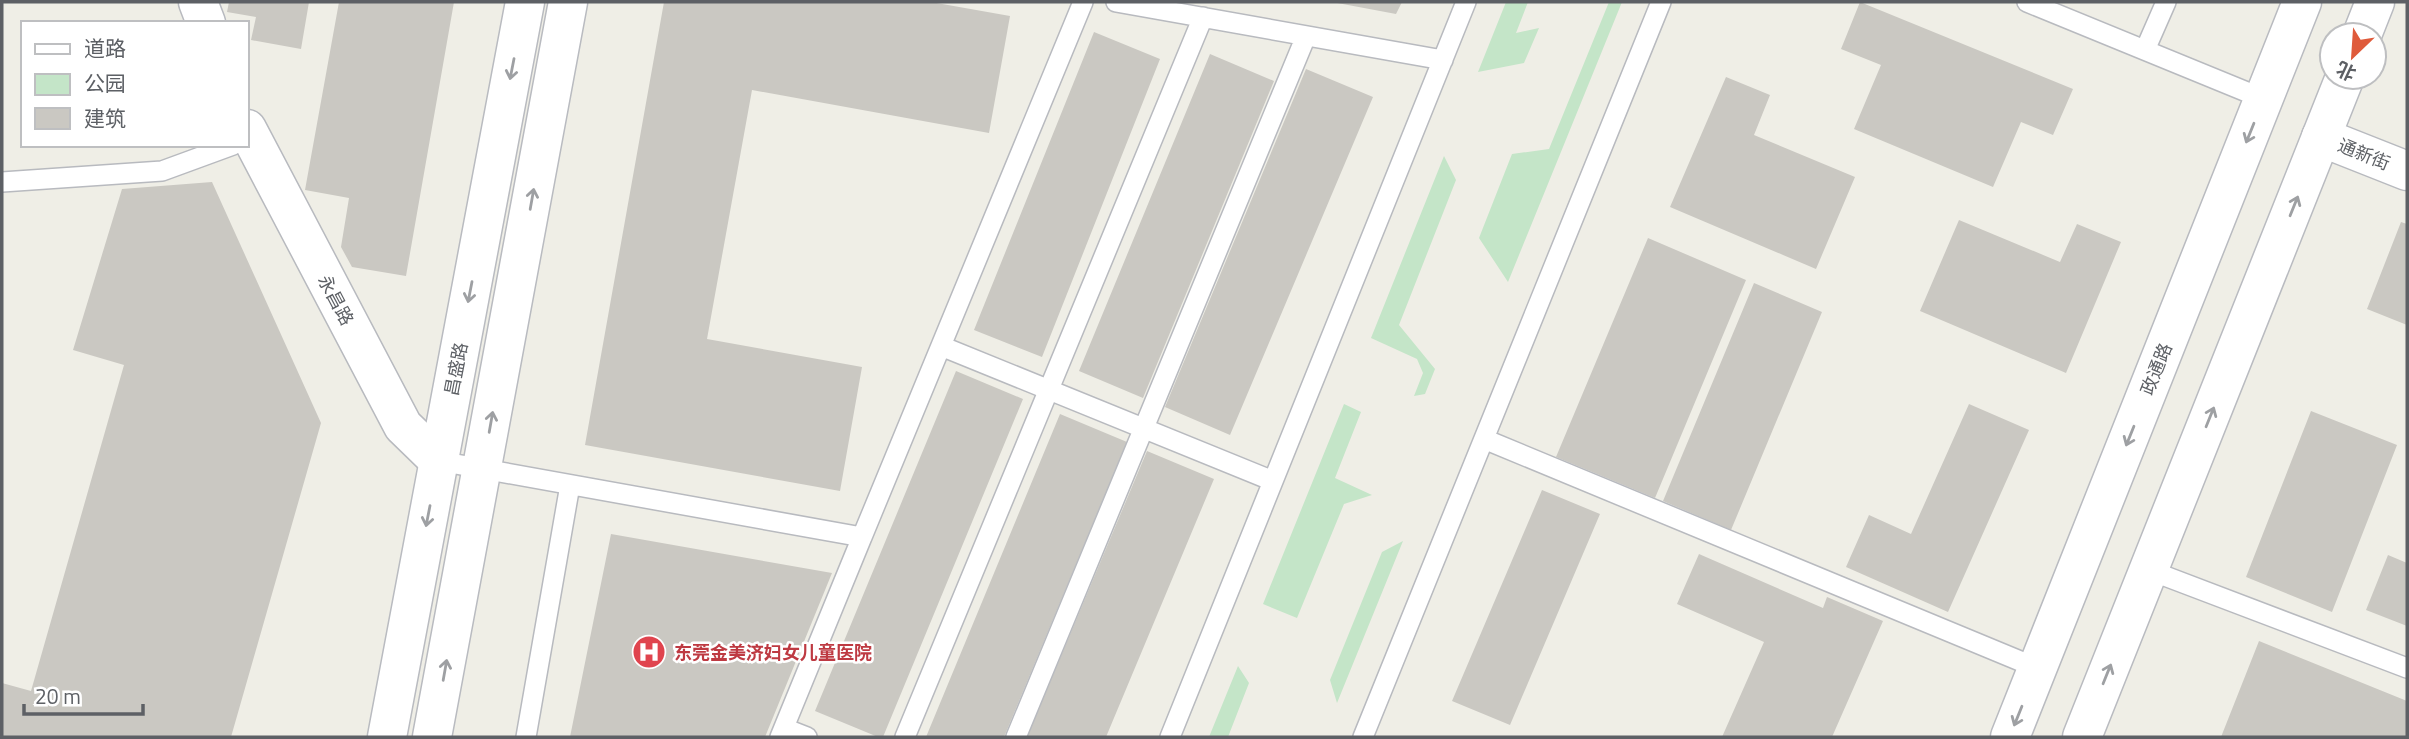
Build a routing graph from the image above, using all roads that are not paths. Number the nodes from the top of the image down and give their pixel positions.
1 (198, 2) edge
2 (525, 2) edge
3 (568, 2) edge
4 (1083, 2) edge
5 (1116, 2) edge
6 (1466, 2) edge
7 (1661, 2) edge
8 (2027, 2) edge
9 (2165, 2) edge
10 (2302, 2) edge
11 (2375, 2) edge
12 (1203, 17) junction
13 (205, 21) edge
14 (2368, 21) edge
15 (1306, 36) junction
16 (2145, 50) junction
17 (1443, 60) junction
18 (2339, 91) edge
19 (2264, 99) junction
20 (2321, 137) junction
21 (248, 145) edge
22 (222, 147) edge
23 (2407, 171) edge
24 (2, 182) edge
25 (941, 346) junction
26 (1049, 390) junction
27 (1144, 428) junction
28 (1484, 439) junction
29 (439, 461) junction
30 (482, 469) junction
31 (1273, 481) junction
32 (570, 485) junction
33 (862, 537) junction
34 (2149, 570) junction
35 (2037, 668) junction
36 (2407, 668) edge
37 (782, 733) edge
38 (387, 737) edge
39 (432, 737) edge
40 (526, 737) edge
41 (807, 737) edge
42 (905, 737) edge
43 (1016, 737) edge
44 (1170, 737) edge
45 (1363, 737) edge
46 (2010, 737) edge
47 (2082, 737) edge

1 - 13 street
2 -> 29 street, 昌盛路
30 -> 3 street
4 - 25 lane
5 - 12 lane
6 - 17 lane
7 - 28 lane
8 - 16 lane
9 - 16 lane
10 - 19 street, 政通路
11 - 14 street
12 - 15 lane
12 - 26 lane
15 - 17 lane
15 - 27 lane
16 - 19 lane
17 - 31 lane
18 - 20 street
19 -> 35 street, 政通路
20 - 23 street, 通新街
34 -> 20 street
21 - 29 street, 永昌路
22 - 24 lane
25 - 26 lane
25 - 33 lane
26 - 27 lane
26 - 42 lane
27 - 31 lane
27 - 43 lane
28 - 35 lane
28 - 45 lane
29 - 30 lane
29 -> 38 street, 昌盛路
30 - 32 lane
39 -> 30 street
31 - 44 lane
32 - 33 lane
32 - 40 lane
33 - 37 lane
34 - 36 lane
47 -> 34 street
35 -> 46 street, 政通路
37 - 41 lane

